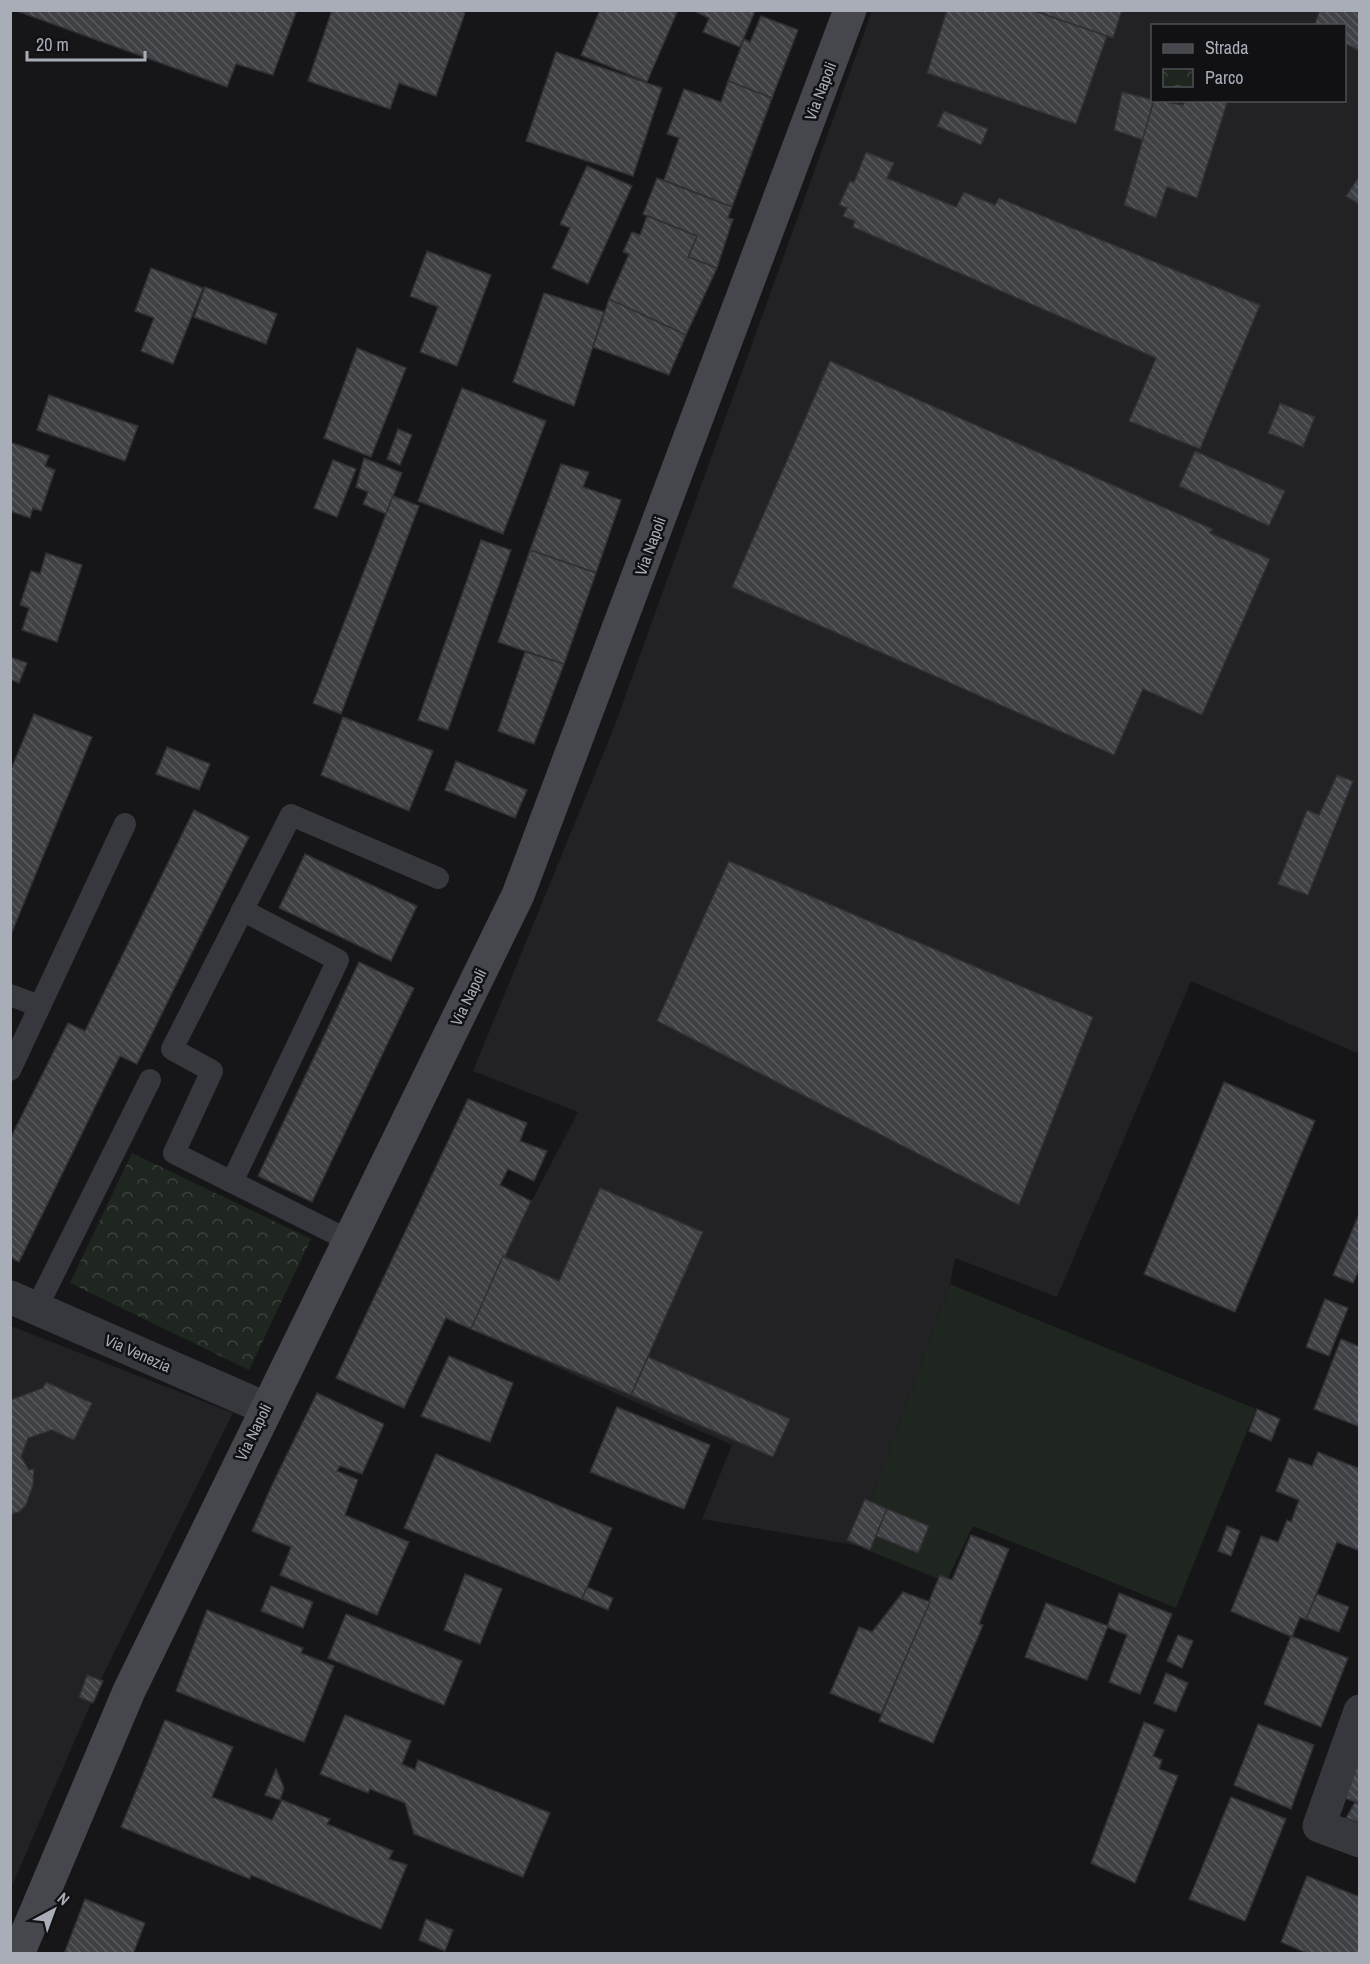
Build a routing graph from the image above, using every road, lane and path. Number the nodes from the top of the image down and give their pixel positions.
1 (850, 10) edge
2 (125, 824) dead end
3 (438, 878) dead end
4 (242, 910) junction
5 (10, 995) edge
6 (39, 1006) junction
7 (10, 1070) edge
8 (150, 1080) dead end
9 (232, 1182) junction
10 (348, 1240) junction
11 (23, 1303) edge
12 (265, 1408) junction
13 (1359, 1711) edge
14 (1359, 1841) edge
15 (18, 1953) edge

1 - 10 street, Via Napoli
2 - 6 lane
3 - 4 lane
4 - 9 lane
4 - 9 lane
5 - 6 lane
6 - 7 lane
8 - 11 lane
9 - 10 lane
10 - 12 street, Via Napoli
11 - 12 street, Via Venezia
12 - 15 street, Via Napoli
13 - 14 street

